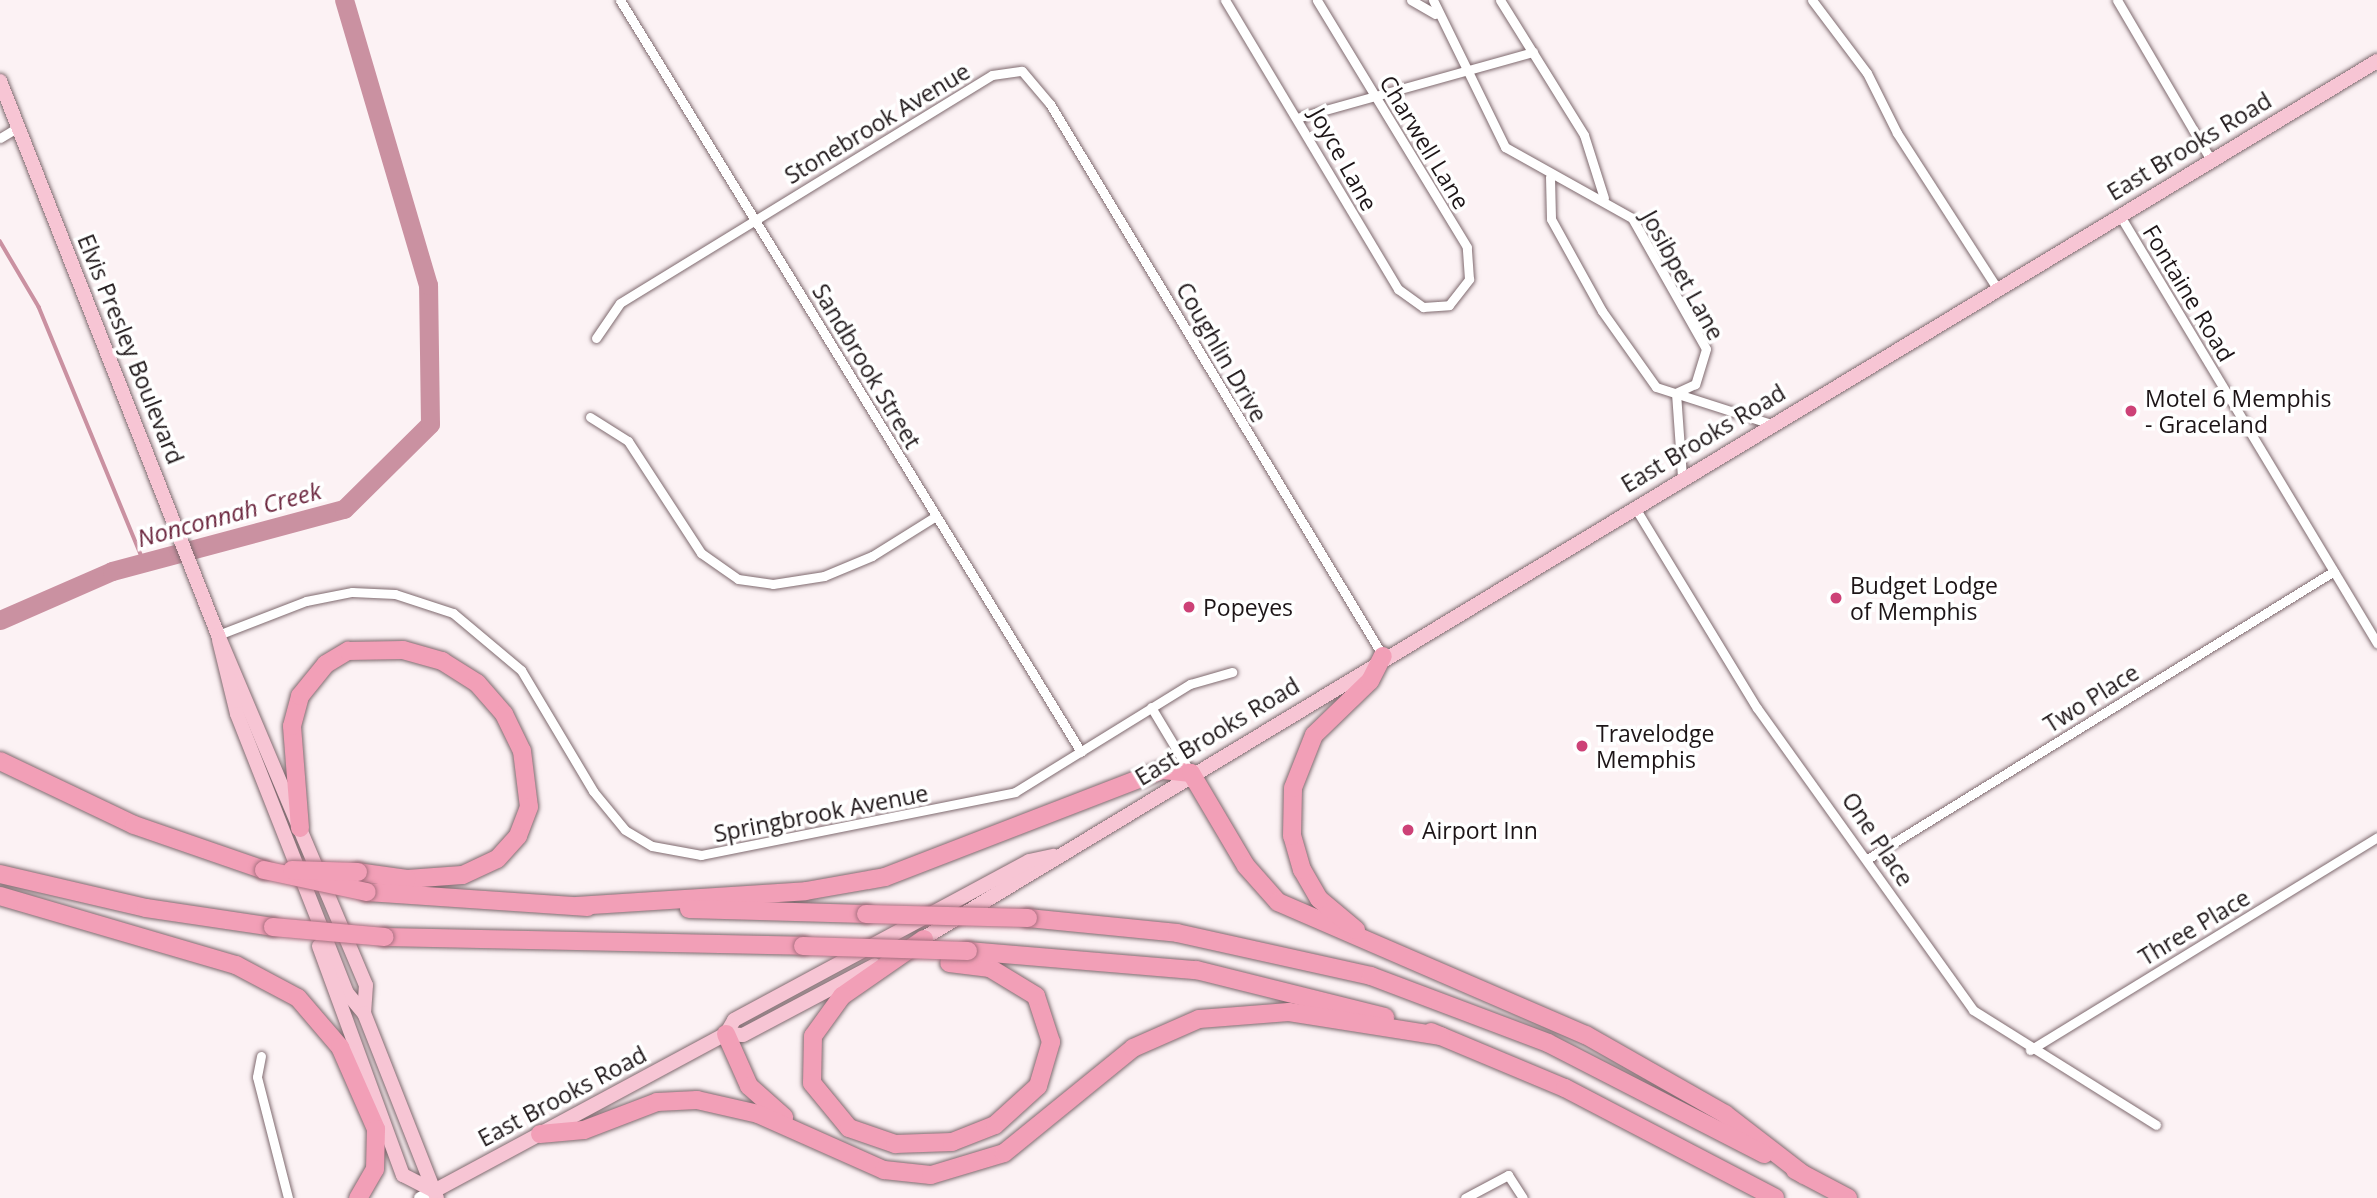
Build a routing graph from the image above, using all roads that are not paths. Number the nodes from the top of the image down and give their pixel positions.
1 (620, 0) edge
2 (1225, 0) edge
3 (1317, 0) edge
4 (1411, 0) edge
5 (1433, 0) edge
6 (1500, 0) edge
7 (1812, 0) edge
8 (2116, 0) edge
9 (1435, 14) junction
10 (1533, 52) junction
11 (2377, 61) edge
12 (1022, 71) joint
13 (1466, 73) junction
14 (0, 81) edge
15 (1376, 97) junction
16 (1300, 117) junction
17 (18, 127) junction
18 (0, 138) edge
19 (2211, 160) junction
20 (1550, 177) junction
21 (1604, 198) junction
22 (2119, 214) junction
23 (754, 219) junction
24 (1997, 288) junction
25 (1449, 305) joint
26 (596, 338) dead end
27 (1676, 393) junction
28 (590, 417) dead end
29 (1771, 424) junction
30 (1682, 477) junction
31 (1634, 506) junction
32 (936, 516) junction
33 (2334, 571) junction
34 (218, 635) junction
35 (2377, 643) edge
36 (1383, 656) junction
37 (1232, 672) dead end
38 (1151, 707) junction
39 (1081, 752) junction
40 (0, 761) edge
41 (1191, 773) junction
42 (300, 828) junction
43 (2377, 838) edge
44 (1053, 856) junction
45 (1869, 858) junction
46 (256, 868) junction
47 (0, 874) edge
48 (0, 896) edge
49 (312, 906) junction
50 (576, 906) junction
51 (924, 939) junction
52 (1389, 949) junction
53 (888, 950) junction
54 (277, 982) junction
55 (363, 1013) junction
56 (726, 1034) junction
57 (1441, 1036) junction
58 (2031, 1050) junction
59 (358, 1052) junction
60 (261, 1056) dead end
61 (2156, 1125) dead end
62 (540, 1134) junction
63 (822, 1143) junction
64 (1804, 1175) junction
65 (435, 1194) edge
66 (288, 1198) edge
67 (358, 1198) edge
68 (420, 1198) edge
69 (1465, 1198) edge
70 (1523, 1198) edge
71 (1774, 1198) edge
72 (1848, 1198) edge

1 - 23 street, Sandbrook Street
2 - 16 street, Joyce Lane
3 - 15 street, Charwell Lane
4 - 9 street
5 - 9 street, Josibpet Lane
6 - 10 street
7 - 24 street
8 - 19 street
9 - 13 street, Josibpet Lane
10 - 13 street
10 - 21 street
11 - 19 main road, East Brooks Road
12 - 23 street, Stonebrook Avenue
12 - 36 street, Coughlin Drive
13 - 15 street
13 - 20 street, Josibpet Lane
14 - 17 main road, Elvis Presley Boulevard
15 - 16 street
15 - 25 street, Charwell Lane
16 - 25 street, Joyce Lane
17 - 18 street
17 - 34 main road, Elvis Presley Boulevard
19 - 22 main road, East Brooks Road
20 - 21 street, Josibpet Lane
20 - 27 street
21 - 27 street, Josibpet Lane
22 - 24 main road, East Brooks Road
22 - 33 street, Fontaine Road
23 - 26 street, Stonebrook Avenue
23 - 32 street, Sandbrook Street
24 - 29 main road, East Brooks Road
27 - 29 street
27 - 30 street
28 - 32 street
29 - 30 main road, East Brooks Road
30 - 31 main road, East Brooks Road
31 - 36 main road, East Brooks Road
31 - 45 street, One Place
32 - 39 street, Sandbrook Street
33 - 35 street, Fontaine Road
33 - 45 street, Two Place
34 - 39 street, Springbrook Avenue
34 - 42 main road, Elvis Presley Boulevard
34 - 49 main road, Elvis Presley Boulevard
36 - 41 main road, East Brooks Road
36 - 52 highway
37 - 38 street, Springbrook Avenue
38 - 39 street, Springbrook Avenue
38 - 41 street
40 - 46 highway
41 - 44 main road, East Brooks Road
41 - 50 highway
41 - 52 highway
42 - 46 highway, bridge
42 - 55 main road, Elvis Presley Boulevard
43 - 58 street, Three Place
44 - 51 main road, East Brooks Road
44 - 56 main road, East Brooks Road
45 - 58 street, One Place
46 - 50 highway, bridge
47 - 53 highway, bridge
48 - 54 highway
49 - 55 main road, Elvis Presley Boulevard
49 - 59 main road
50 - 64 highway, bridge
51 - 53 highway, bridge
51 - 56 main road, East Brooks Road
52 - 64 highway
53 - 57 highway, bridge
54 - 59 highway
54 - 67 highway
55 - 65 main road, Elvis Presley Boulevard
56 - 62 main road, East Brooks Road
56 - 63 highway
57 - 63 highway
57 - 71 highway
58 - 61 street, One Place
59 - 65 main road
60 - 66 street
62 - 63 highway
62 - 65 main road, East Brooks Road
64 - 72 highway
65 - 68 main road, East Brooks Road
69 - 70 street

